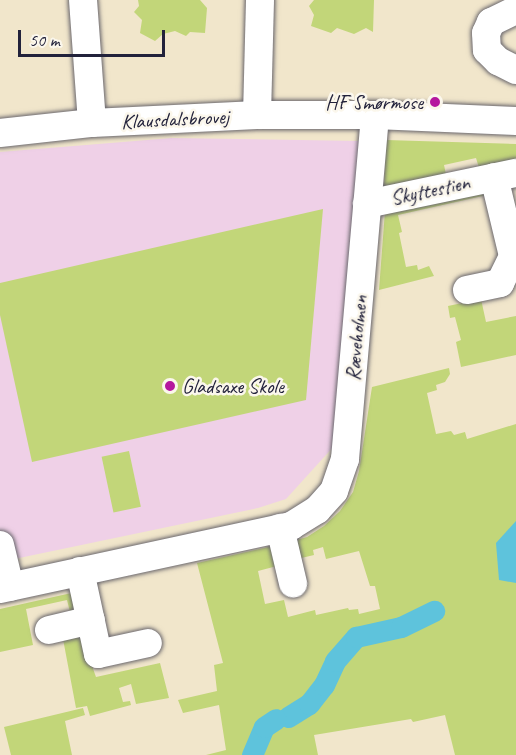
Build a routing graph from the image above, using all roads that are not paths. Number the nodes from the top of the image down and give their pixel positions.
1 (83, 0) edge
2 (260, 0) edge
3 (516, 10) edge
4 (516, 70) edge
5 (257, 115) junction
6 (375, 115) junction
7 (516, 121) edge
8 (92, 123) junction
9 (0, 133) edge
10 (505, 175) edge
11 (367, 204) junction
12 (466, 290) dead end
13 (280, 528) junction
14 (0, 545) edge
15 (80, 571) junction
16 (293, 583) dead end
17 (5, 588) edge
18 (91, 620) junction
19 (49, 630) dead end
20 (148, 643) dead end

1 - 8 street, Klausdalsbrovej
2 - 5 street, Klausdalsbrovej
3 - 4 street
5 - 6 street, Klausdalsbrovej
5 - 8 street, Klausdalsbrovej
6 - 7 street, Klausdalsbrovej
6 - 11 street, Ræveholmen
8 - 9 street, Klausdalsbrovej
10 - 11 street, Skyttestien
10 - 12 street, Skyttestien
11 - 13 street, Ræveholmen
13 - 15 street, Ræveholmen
13 - 16 street
14 - 17 street
15 - 17 street, Ræveholmen
15 - 18 street
18 - 19 street
18 - 20 street

